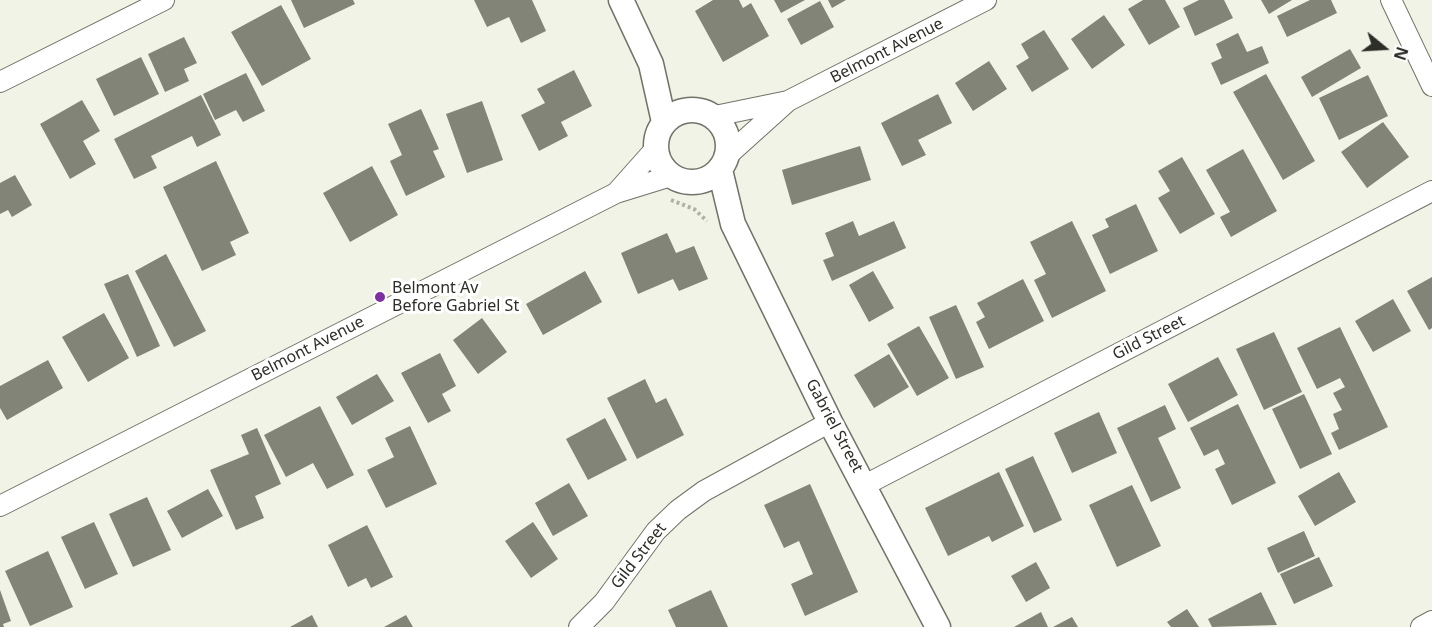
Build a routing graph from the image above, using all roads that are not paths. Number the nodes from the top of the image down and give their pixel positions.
1 (164, 0) edge
2 (621, 0) edge
3 (986, 0) edge
4 (1391, 0) edge
5 (651, 64) junction
6 (0, 82) edge
7 (1432, 86) edge
8 (788, 101) junction
9 (691, 109) junction
10 (714, 116) junction
11 (664, 122) junction
12 (656, 148) junction
13 (724, 162) junction
14 (671, 176) junction
15 (694, 182) junction
16 (1432, 191) edge
17 (616, 193) junction
18 (723, 227) junction
19 (831, 422) junction
20 (865, 485) junction
21 (0, 506) edge
22 (1432, 621) edge
23 (579, 627) edge
24 (938, 627) edge
25 (1420, 627) edge

1 - 6 street
2 - 5 street
3 - 8 street, Belmont Avenue
4 - 7 street
5 - 9 street
5 - 11 street
8 - 10 street, Belmont Avenue
8 - 13 street, Belmont Avenue
9 - 10 street
9 - 11 street
10 - 13 street
11 - 12 street
12 - 14 street
12 - 17 street, Belmont Avenue
13 - 15 street
13 - 18 street, Gabriel Street
14 - 15 street
14 - 17 street, Belmont Avenue
15 - 18 street, Gabriel Street
16 - 20 street, Gild Street
17 - 21 street, Belmont Avenue
18 - 19 street, Gabriel Street
19 - 20 street, Gabriel Street
19 - 23 street, Gild Street
20 - 24 street, Gabriel Street
22 - 25 street

